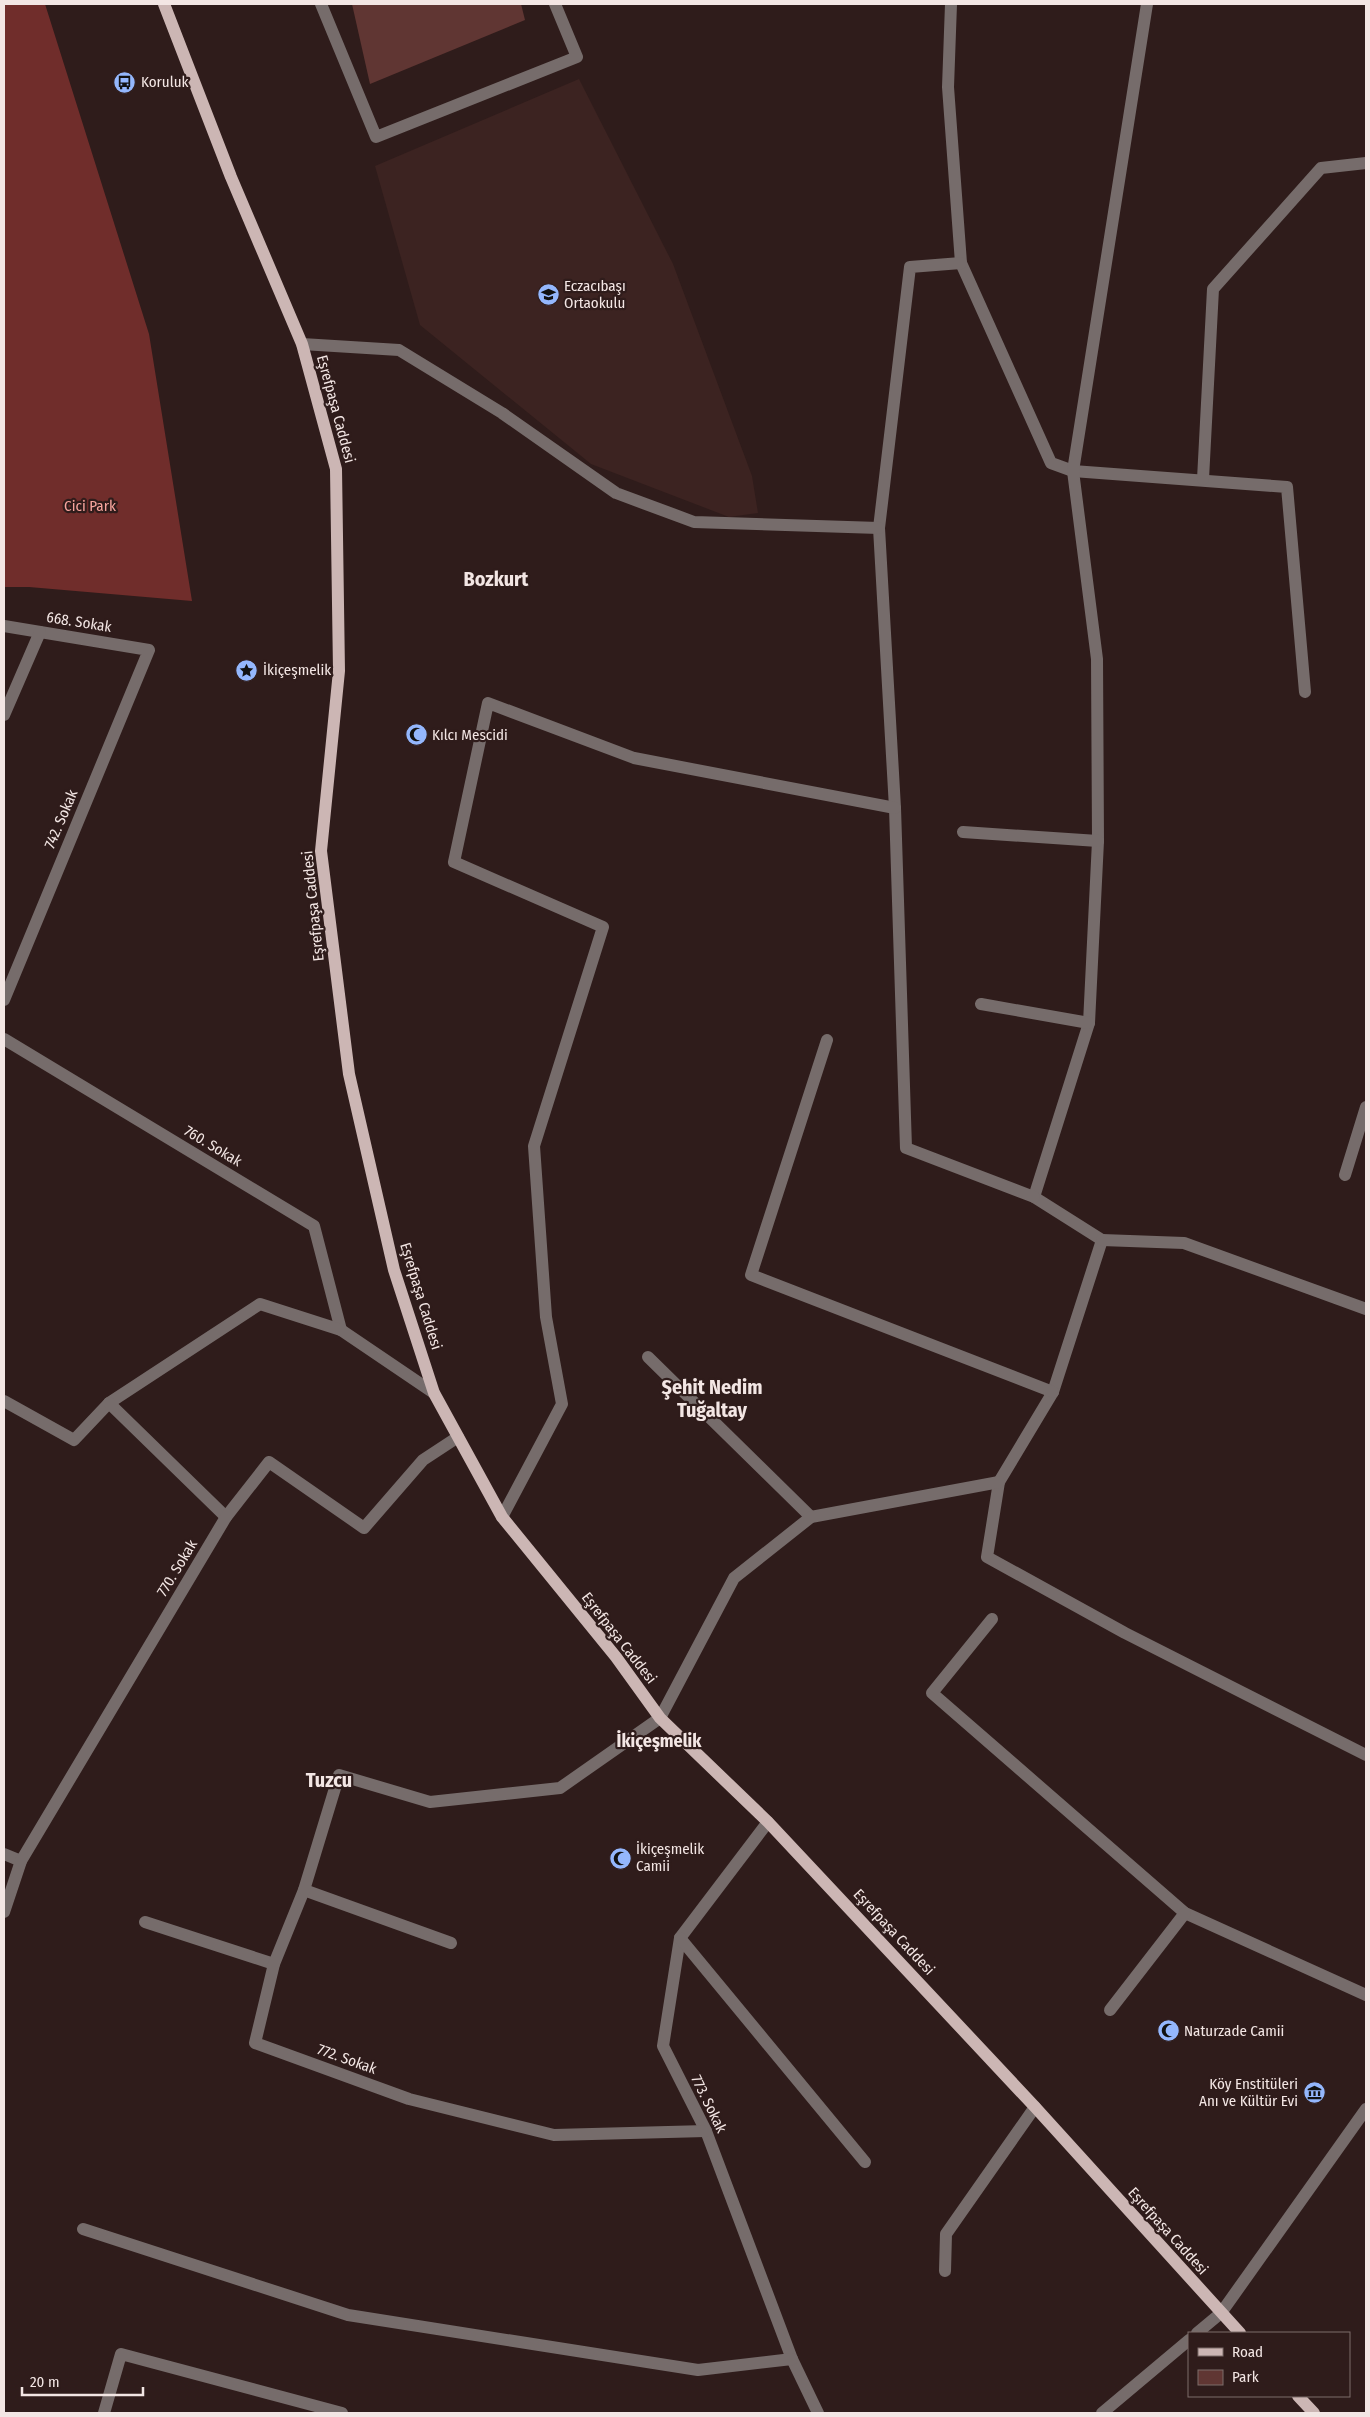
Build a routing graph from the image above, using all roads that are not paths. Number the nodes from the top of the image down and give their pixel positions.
1 (164, 4) edge
2 (321, 4) edge
3 (556, 4) edge
4 (951, 4) edge
5 (1147, 4) edge
6 (1366, 163) edge
7 (961, 263) junction
8 (302, 344) junction
9 (1073, 471) junction
10 (1203, 479) junction
11 (878, 528) junction
12 (4, 626) edge
13 (40, 632) junction
14 (149, 650) joint
15 (1305, 692) dead end
16 (4, 715) edge
17 (895, 808) junction
18 (963, 832) dead end
19 (1098, 841) junction
20 (4, 1000) edge
21 (981, 1004) dead end
22 (1089, 1023) junction
23 (4, 1039) edge
24 (827, 1040) dead end
25 (1366, 1108) edge
26 (1345, 1175) dead end
27 (1034, 1197) junction
28 (1102, 1240) junction
29 (1366, 1309) edge
30 (341, 1330) junction
31 (648, 1356) dead end
32 (1053, 1392) junction
33 (434, 1393) junction
34 (4, 1401) edge
35 (109, 1403) junction
36 (458, 1436) junction
37 (999, 1482) junction
38 (226, 1517) junction
39 (502, 1517) junction
40 (811, 1517) junction
41 (992, 1619) dead end
42 (660, 1718) junction
43 (1366, 1755) edge
44 (768, 1822) junction
45 (4, 1854) edge
46 (22, 1861) junction
47 (304, 1890) junction
48 (4, 1912) edge
49 (1185, 1913) junction
50 (145, 1922) dead end
51 (680, 1938) junction
52 (451, 1943) dead end
53 (274, 1964) junction
54 (1366, 1995) edge
55 (1110, 2010) dead end
56 (1035, 2107) junction
57 (1366, 2109) edge
58 (706, 2131) junction
59 (866, 2162) dead end
60 (83, 2229) dead end
61 (945, 2271) dead end
62 (1221, 2313) junction
63 (1198, 2332) edge
64 (1239, 2332) edge
65 (1188, 2341) edge
66 (792, 2359) junction
67 (1299, 2397) edge
68 (104, 2413) edge
69 (342, 2413) edge
70 (818, 2413) edge
71 (1102, 2413) edge
72 (1314, 2413) edge

1 - 8 main road, Eşrefpaşa Caddesi
2 - 3 street
4 - 7 street
5 - 9 street
6 - 10 street
7 - 9 street
7 - 11 street
8 - 11 street
8 - 33 main road, Eşrefpaşa Caddesi
9 - 10 street
9 - 19 street
10 - 15 street
11 - 17 street
12 - 13 street, 668. Sokak
13 - 14 street, 668. Sokak
13 - 16 street
14 - 20 street, 742. Sokak
17 - 27 street
17 - 39 street
18 - 19 street
19 - 22 street
21 - 22 street
22 - 27 street
23 - 30 street, 760. Sokak
24 - 32 street
25 - 26 street
27 - 28 street
28 - 29 street
28 - 32 street
30 - 33 street
30 - 35 street
31 - 40 street
32 - 37 street
33 - 36 main road, Eşrefpaşa Caddesi
34 - 35 street
35 - 38 street
36 - 38 street, 770. Sokak
36 - 39 main road, Eşrefpaşa Caddesi
37 - 40 street
37 - 43 street
38 - 46 street, 770. Sokak
39 - 42 main road, Eşrefpaşa Caddesi
40 - 42 street
41 - 49 street
42 - 44 main road, Eşrefpaşa Caddesi
42 - 47 street, 772. Sokak
44 - 51 street, 773. Sokak
44 - 56 main road, Eşrefpaşa Caddesi
45 - 46 street
46 - 48 street, 770. Sokak
47 - 52 street
47 - 53 street, 772. Sokak
49 - 54 street
49 - 55 street
50 - 53 street
51 - 58 street, 773. Sokak
51 - 59 street
53 - 58 street, 772. Sokak
56 - 61 street
56 - 62 main road, Eşrefpaşa Caddesi
57 - 62 street
58 - 66 street, 773. Sokak
60 - 66 street
62 - 63 street
62 - 64 main road, Eşrefpaşa Caddesi
65 - 71 street
66 - 70 street, 773. Sokak
67 - 72 main road
68 - 69 street

